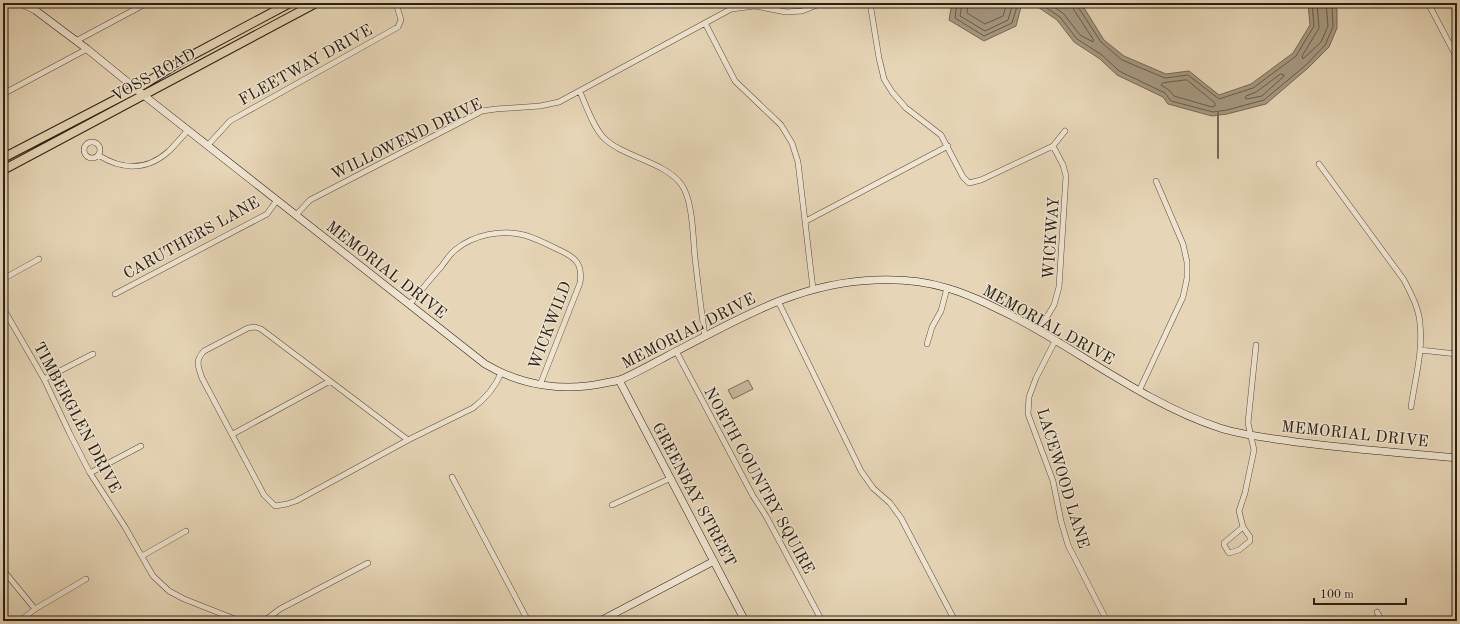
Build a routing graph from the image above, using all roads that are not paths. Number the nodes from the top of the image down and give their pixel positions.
1 (21, 3) edge
2 (147, 3) edge
3 (290, 3) edge
4 (316, 3) edge
5 (396, 3) edge
6 (822, 3) edge
7 (870, 3) edge
8 (1428, 3) edge
9 (276, 10) junction
10 (282, 21) junction
11 (705, 23) junction
12 (76, 41) junction
13 (87, 49) junction
14 (1457, 58) edge
15 (136, 89) junction
16 (580, 92) junction
17 (3, 94) edge
18 (144, 96) junction
19 (188, 130) junction
20 (1065, 131) dead end
21 (208, 145) junction
22 (948, 146) junction
23 (1053, 146) junction
24 (98, 155) dead end
25 (3, 158) edge
26 (1319, 164) dead end
27 (3, 170) edge
28 (1156, 181) dead end
29 (277, 200) junction
30 (296, 215) junction
31 (806, 221) junction
32 (39, 259) dead end
33 (3, 279) edge
34 (947, 288) junction
35 (813, 289) junction
36 (115, 294) dead end
37 (778, 301) junction
38 (410, 304) junction
39 (3, 308) edge
40 (1039, 330) junction
41 (705, 336) junction
42 (1055, 341) junction
43 (927, 344) dead end
44 (1256, 345) dead end
45 (1420, 350) junction
46 (676, 351) junction
47 (93, 354) dead end
48 (1457, 354) edge
49 (501, 374) junction
50 (44, 379) junction
51 (620, 380) junction
52 (330, 381) junction
53 (540, 385) junction
54 (1139, 391) junction
55 (1411, 407) dead end
56 (233, 434) junction
57 (1251, 436) junction
58 (408, 440) junction
59 (141, 446) dead end
60 (1457, 458) edge
61 (90, 473) junction
62 (452, 477) dead end
63 (670, 478) junction
64 (612, 505) dead end
65 (1243, 528) junction
66 (186, 531) dead end
67 (142, 556) junction
68 (714, 561) junction
69 (368, 563) dead end
70 (3, 570) edge
71 (86, 579) dead end
72 (35, 609) junction
73 (1377, 612) dead end
74 (20, 621) edge
75 (240, 621) edge
76 (265, 621) edge
77 (528, 621) edge
78 (600, 621) edge
79 (746, 621) edge
80 (822, 621) edge
81 (955, 621) edge
82 (1107, 621) edge
83 (1382, 621) edge

1 - 12 street, MEMORIAL DRIVE
2 - 12 street
3 - 9 main road, VOSS ROAD
4 - 10 main road, VOSS ROAD
5 - 21 street, FLEETWAY DRIVE
6 - 11 street, WILLOWEND DRIVE
7 - 22 street
8 - 14 street
9 - 10 main road
9 - 15 main road, VOSS ROAD
10 - 18 main road, VOSS ROAD
11 - 16 street, WILLOWEND DRIVE
11 - 31 street
12 - 13 street, MEMORIAL DRIVE
13 - 15 street, MEMORIAL DRIVE
13 - 17 street
15 - 18 street, MEMORIAL DRIVE
15 - 25 main road, VOSS ROAD
16 - 30 street, WILLOWEND DRIVE
16 - 41 street
18 - 19 street, MEMORIAL DRIVE
18 - 27 main road, VOSS ROAD
19 - 21 street, MEMORIAL DRIVE
19 - 24 street
20 - 23 street
21 - 29 street, MEMORIAL DRIVE
22 - 23 street
22 - 31 street
23 - 40 street, WICKWAY
26 - 45 street
28 - 54 street
29 - 30 street, MEMORIAL DRIVE
29 - 36 street, CARUTHERS LANE
30 - 38 street, MEMORIAL DRIVE
31 - 35 street
32 - 33 street
34 - 35 street, MEMORIAL DRIVE
34 - 40 street, MEMORIAL DRIVE
34 - 43 street
35 - 37 street, MEMORIAL DRIVE
37 - 41 street, MEMORIAL DRIVE
37 - 81 street
38 - 49 street, MEMORIAL DRIVE
38 - 53 street, WICKWILD
39 - 50 street, TIMBERGLEN DRIVE
40 - 42 street, MEMORIAL DRIVE
41 - 46 street, MEMORIAL DRIVE
42 - 54 street, MEMORIAL DRIVE
42 - 82 street, LACEWOOD LANE
44 - 57 street
45 - 48 street
45 - 55 street
46 - 51 street, MEMORIAL DRIVE
46 - 80 street, NORTH COUNTRY SQUIRE
47 - 50 street
49 - 53 street, MEMORIAL DRIVE
49 - 58 street
50 - 61 street, TIMBERGLEN DRIVE
51 - 53 street, MEMORIAL DRIVE
51 - 63 street, GREENBAY STREET
52 - 56 street
52 - 56 street
52 - 58 street
54 - 57 street, MEMORIAL DRIVE
56 - 58 street
57 - 60 street, MEMORIAL DRIVE
57 - 65 street
59 - 61 street
61 - 67 street, TIMBERGLEN DRIVE
62 - 77 street
63 - 64 street
63 - 68 street, GREENBAY STREET
65 - 65 street
66 - 67 street
67 - 75 street, TIMBERGLEN DRIVE
68 - 78 street
68 - 79 street, GREENBAY STREET
69 - 76 street
70 - 72 street
71 - 72 street
72 - 74 street
73 - 83 street

